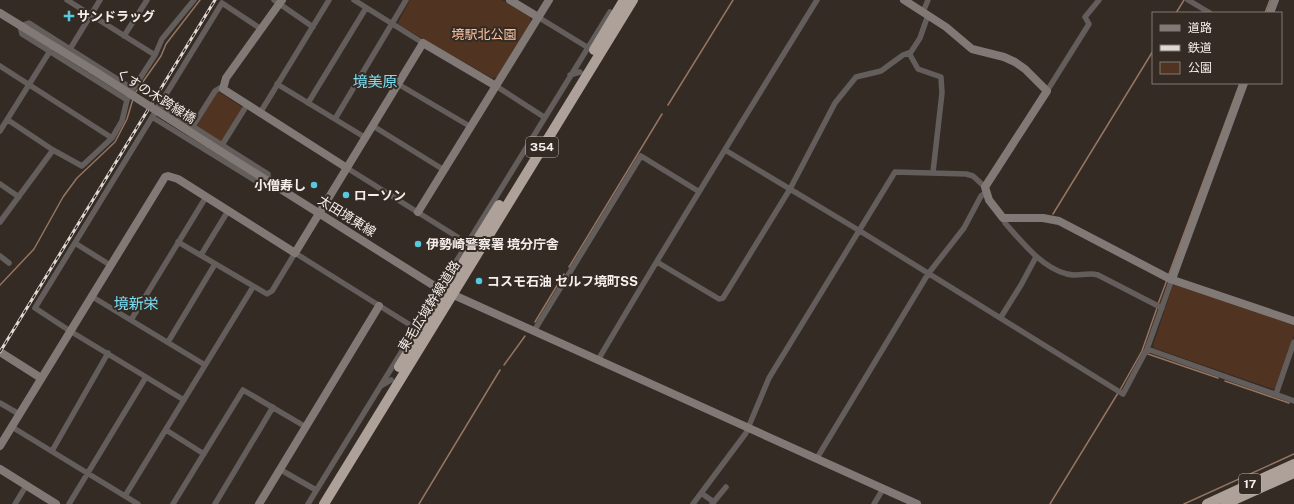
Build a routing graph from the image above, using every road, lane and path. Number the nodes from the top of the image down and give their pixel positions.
1 (67, 0) edge
2 (100, 0) edge
3 (147, 0) edge
4 (194, 0) edge
5 (329, 0) edge
6 (354, 0) edge
7 (406, 0) edge
8 (510, 0) edge
9 (549, 0) edge
10 (816, 0) edge
11 (904, 0) edge
12 (928, 0) edge
13 (1099, 0) edge
14 (1188, 0) edge
15 (1275, 0) edge
16 (279, 1) edge
17 (624, 2) edge
18 (366, 8) junction
19 (610, 12) dead end
20 (1208, 12) edge
21 (1270, 12) edge
22 (0, 13) edge
23 (925, 14) junction
24 (91, 15) junction
25 (538, 17) junction
26 (392, 23) junction
27 (20, 26) junction
28 (312, 27) junction
29 (261, 29) junction
30 (124, 36) junction
31 (423, 43) junction
32 (587, 47) junction
33 (70, 49) junction
34 (50, 51) junction
35 (909, 53) junction
36 (155, 55) junction
37 (0, 66) edge
38 (580, 72) junction
39 (570, 76) junction
40 (277, 84) junction
41 (398, 84) junction
42 (1244, 84) edge
43 (29, 85) junction
44 (223, 86) junction
45 (496, 86) junction
46 (133, 89) junction
47 (1048, 91) junction
48 (126, 100) junction
49 (308, 103) junction
50 (159, 105) junction
51 (247, 105) junction
52 (260, 113) junction
53 (152, 117) junction
54 (544, 117) junction
55 (335, 119) junction
56 (8, 120) junction
57 (194, 126) junction
58 (373, 126) junction
59 (471, 127) junction
60 (0, 131) edge
61 (112, 138) junction
62 (366, 138) junction
63 (209, 144) joint
64 (222, 145) junction
65 (53, 150) junction
66 (725, 150) junction
67 (347, 168) junction
68 (444, 170) junction
69 (933, 172) junction
70 (268, 182) junction
71 (0, 184) edge
72 (790, 189) junction
73 (985, 190) junction
74 (698, 191) junction
75 (19, 197) junction
76 (206, 197) junction
77 (490, 206) junction
78 (228, 211) junction
79 (418, 212) junction
80 (319, 213) junction
81 (1004, 219) junction
82 (489, 221) junction
83 (0, 222) edge
84 (860, 231) junction
85 (178, 242) junction
86 (75, 243) junction
87 (467, 243) junction
88 (295, 253) junction
89 (0, 256) edge
90 (201, 256) junction
91 (1036, 257) junction
92 (657, 262) junction
93 (9, 263) dead end
94 (215, 264) junction
95 (110, 265) junction
96 (928, 274) junction
97 (446, 278) dead end
98 (1169, 278) junction
99 (253, 287) junction
100 (449, 293) junction
101 (91, 296) junction
102 (434, 299) dead end
103 (379, 306) junction
104 (1162, 308) junction
105 (1001, 317) junction
106 (131, 320) junction
107 (1294, 321) edge
108 (415, 328) junction
109 (70, 331) junction
110 (534, 331) junction
111 (168, 342) junction
112 (1294, 342) edge
113 (1147, 350) junction
114 (0, 352) edge
115 (108, 353) junction
116 (598, 360) junction
117 (205, 365) junction
118 (146, 377) junction
119 (41, 378) junction
120 (391, 380) junction
121 (379, 387) junction
122 (1276, 394) junction
123 (184, 400) junction
124 (1294, 401) edge
125 (0, 403) edge
126 (273, 407) junction
127 (19, 414) junction
128 (12, 427) junction
129 (306, 427) junction
130 (749, 428) junction
131 (166, 430) junction
132 (0, 446) edge
133 (52, 451) junction
134 (204, 454) junction
135 (817, 458) junction
136 (1294, 464) edge
137 (0, 469) edge
138 (281, 470) junction
139 (88, 473) junction
140 (1294, 473) edge
141 (26, 486) junction
142 (726, 487) dead end
143 (883, 489) junction
144 (316, 490) junction
145 (701, 493) junction
146 (125, 496) junction
147 (713, 503) edge
148 (15, 504) edge
149 (56, 504) edge
150 (69, 504) edge
151 (138, 504) edge
152 (173, 504) edge
153 (215, 504) edge
154 (259, 504) edge
155 (308, 504) edge
156 (317, 504) edge
157 (324, 504) edge
158 (693, 504) edge
159 (874, 504) edge
160 (917, 504) edge
161 (1207, 504) edge
162 (1225, 504) edge

1 - 24 street
2 - 24 street
3 - 30 street
4 - 36 street
5 - 28 street
6 - 18 street
7 - 26 street
8 - 25 street
9 - 25 street
10 - 66 street
11 - 23 street
12 - 23 street
13 - 47 street
14 - 20 street
15 - 21 street
16 - 28 street
16 - 29 street
17 - 38 highway, 東毛広域幹線道路 / 354
17 - 100 highway, 東毛広域幹線道路 / 354
18 - 26 street
18 - 49 street
19 - 32 street
22 - 27 street, くすの木跨線橋
23 - 35 street
23 - 47 street
24 - 30 street
24 - 33 street
25 - 32 street
25 - 45 street
26 - 31 street
26 - 55 street
27 - 33 street
27 - 34 street
27 - 63 street, くすの木跨線橋, bridge
28 - 40 street
29 - 44 street
29 - 50 street
30 - 36 street
31 - 41 street
31 - 45 street
32 - 39 street
33 - 46 street
34 - 43 street
34 - 48 street
35 - 69 street
35 - 72 street
36 - 46 street
37 - 43 street
38 - 39 street
38 - 82 highway, 東毛広域幹線道路 / 354
39 - 54 street
40 - 49 street
40 - 52 street
41 - 58 street
41 - 59 street
42 - 98 street
43 - 56 street
43 - 61 street
44 - 51 street
44 - 57 street
45 - 54 street
45 - 59 street
46 - 48 street
47 - 73 street
48 - 61 street
49 - 55 street
50 - 53 street
50 - 57 street
51 - 52 street
51 - 64 street
52 - 67 street
53 - 70 street
53 - 86 street
54 - 77 street
55 - 62 street
56 - 60 street
56 - 65 street
57 - 64 street
58 - 62 street
58 - 68 street
59 - 68 street
61 - 65 street
62 - 67 street
63 - 70 street, 太田境東線
64 - 70 street
65 - 75 street
66 - 72 street
66 - 74 street
67 - 79 street
67 - 80 street
68 - 79 street
69 - 73 street
69 - 84 street
70 - 80 street, 太田境東線
71 - 75 street
72 - 84 street
72 - 92 street
73 - 81 street
73 - 96 street
74 - 92 street
74 - 110 street
75 - 83 street
76 - 78 street
76 - 85 street
76 - 95 street
77 - 82 street
77 - 87 street
78 - 88 street
78 - 90 street
79 - 87 street
80 - 88 street
80 - 100 street, 太田境東線
81 - 91 street
81 - 98 street
82 - 100 highway, 東毛広域幹線道路 / 354
84 - 96 street
84 - 130 street
85 - 90 street
85 - 106 street
86 - 95 street
86 - 109 street
87 - 97 street
88 - 99 street
88 - 103 street
89 - 93 street
90 - 94 street
91 - 104 street
91 - 105 street
92 - 116 street
94 - 99 street
94 - 111 street
95 - 101 street
96 - 105 street
96 - 135 street
98 - 104 street
98 - 107 street
99 - 117 street
100 - 110 street, 太田境東線
100 - 120 highway, 東毛広域幹線道路 / 354
100 - 157 highway, 東毛広域幹線道路 / 354
101 - 106 street
101 - 109 street
102 - 108 street
103 - 108 street
103 - 129 street
104 - 113 street
105 - 113 street
106 - 111 street
108 - 121 street
109 - 115 street
109 - 119 street
110 - 116 street, 太田境東線
111 - 117 street
112 - 122 street
113 - 122 street
114 - 119 street
115 - 118 street
115 - 133 street
116 - 130 street, 太田境東線
117 - 123 street
118 - 123 street
118 - 139 street
119 - 127 street
120 - 121 street
120 - 156 highway, 東毛広域幹線道路 / 354
121 - 144 street
122 - 124 street
123 - 131 street
125 - 127 street
126 - 129 street
126 - 134 street
126 - 153 street
127 - 128 street
128 - 132 street
128 - 133 street
129 - 138 street
130 - 135 street, 太田境東線
130 - 145 street
131 - 134 street
131 - 146 street
133 - 139 street
134 - 152 street
135 - 143 street, 太田境東線
136 - 161 highway, 17
137 - 141 street
138 - 144 street
138 - 154 street
139 - 146 street
139 - 150 street
140 - 162 highway, 17
141 - 148 street
141 - 149 street
142 - 147 street
143 - 159 street
143 - 160 street, 太田境東線
144 - 155 street
145 - 147 street
145 - 158 street
146 - 151 street

